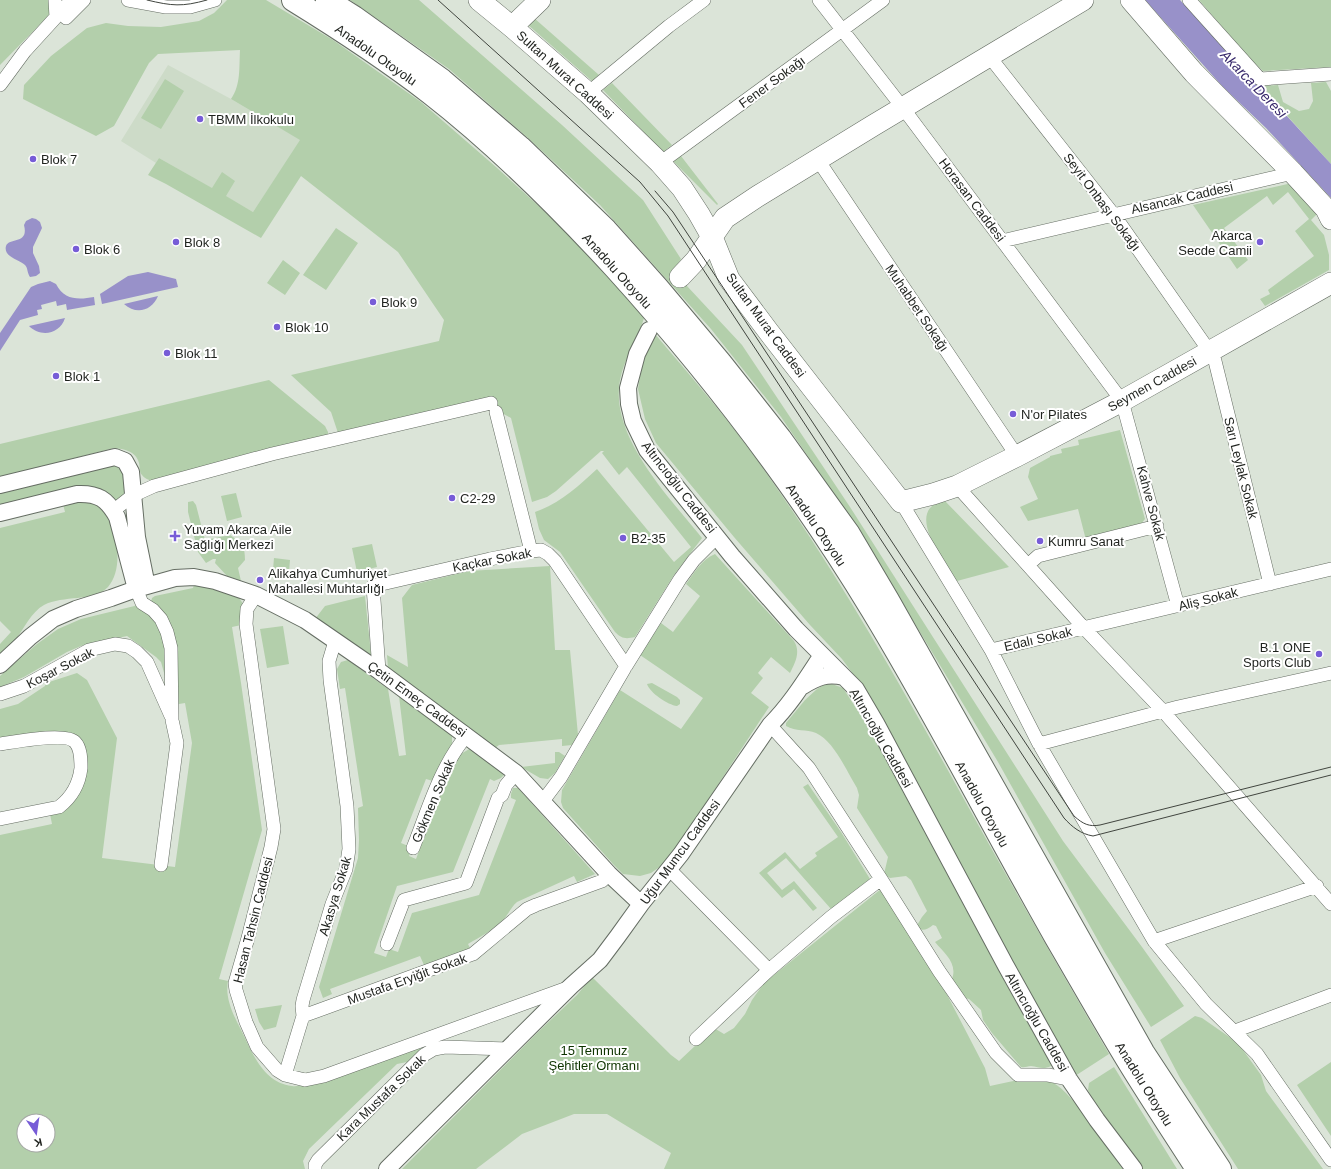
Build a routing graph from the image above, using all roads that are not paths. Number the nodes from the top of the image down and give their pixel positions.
1 (55, 0) edge
2 (70, 0) edge
3 (84, 0) edge
4 (128, 0) edge
5 (215, 0) edge
6 (293, 0) edge
7 (327, 0) edge
8 (479, 0) edge
9 (540, 0) edge
10 (704, 0) edge
11 (819, 0) edge
12 (883, 0) edge
13 (1083, 0) edge
14 (1131, 0) edge
15 (1189, 0) edge
16 (56, 18) junction
17 (512, 27) junction
18 (842, 31) junction
19 (989, 56) junction
20 (15, 66) junction
21 (1331, 74) edge
22 (0, 85) edge
23 (588, 93) junction
24 (903, 108) junction
25 (818, 160) junction
26 (660, 163) junction
27 (1292, 173) junction
28 (699, 214) junction
29 (1114, 215) junction
30 (1331, 219) edge
31 (712, 237) junction
32 (1002, 241) junction
33 (680, 277) junction
34 (730, 279) junction
35 (1331, 283) edge
36 (649, 330) dead end
37 (1210, 352) junction
38 (1122, 401) junction
39 (1017, 456) junction
40 (0, 485) edge
41 (956, 486) junction
42 (132, 496) junction
43 (901, 502) junction
44 (113, 511) junction
45 (0, 513) edge
46 (1157, 526) junction
47 (717, 537) junction
48 (531, 551) junction
49 (136, 564) junction
50 (1028, 565) junction
51 (1331, 569) edge
52 (175, 578) junction
53 (1270, 584) junction
54 (142, 588) junction
55 (256, 595) junction
56 (104, 600) junction
57 (1178, 606) junction
58 (1084, 628) junction
59 (335, 641) junction
60 (991, 650) junction
61 (818, 651) junction
62 (0, 665) edge
63 (626, 666) junction
64 (379, 671) junction
65 (1331, 673) edge
66 (844, 677) junction
67 (801, 687) junction
68 (0, 694) edge
69 (1163, 712) junction
70 (172, 720) junction
71 (770, 725) junction
72 (467, 735) junction
73 (0, 744) edge
74 (1039, 744) junction
75 (516, 773) junction
76 (543, 801) junction
77 (0, 820) edge
78 (413, 848) dead end
79 (161, 866) dead end
80 (670, 869) junction
81 (609, 874) junction
82 (881, 879) junction
83 (1317, 886) junction
84 (641, 904) junction
85 (1331, 904) edge
86 (1154, 940) junction
87 (387, 944) dead end
88 (769, 970) junction
89 (570, 986) junction
90 (1331, 995) edge
91 (520, 1005) junction
92 (303, 1016) junction
93 (537, 1020) junction
94 (1235, 1031) junction
95 (696, 1039) dead end
96 (508, 1049) junction
97 (285, 1075) junction
98 (1069, 1078) junction
99 (1203, 1143) junction
100 (1331, 1160) edge
101 (315, 1169) edge
102 (387, 1169) edge
103 (1134, 1169) edge
104 (1196, 1169) edge
105 (1220, 1169) edge
106 (1232, 1169) edge

1 - 16 street
2 - 16 street
3 - 20 street
4 - 5 street
6 - 104 highway, Anadolu Otoyolu
7 - 99 highway, Anadolu Otoyolu
8 - 17 main road, Sultan Murat Caddesi
9 - 17 main road
10 - 23 street
11 - 18 street, Horasan Caddesi
12 - 18 street, Fener Sokağı
13 - 19 main road
14 - 27 main road
15 - 21 street
16 - 20 street
17 - 23 main road, Sultan Murat Caddesi
18 - 24 street, Horasan Caddesi
18 - 26 street, Fener Sokağı
19 - 24 main road
19 - 29 street, Seyit Onbaşı Sokağı
20 - 22 street
23 - 26 main road, Sultan Murat Caddesi
24 - 25 main road
24 - 32 street, Horasan Caddesi
25 - 31 main road
25 - 39 street, Muhabbet Sokağı
26 - 28 main road, Sultan Murat Caddesi
27 - 29 street, Alsancak Caddesi
27 - 30 main road
28 - 31 main road, Sultan Murat Caddesi
28 - 33 main road
29 - 32 street, Alsancak Caddesi
29 - 37 street, Seyit Onbaşı Sokağı
31 - 33 main road
31 - 34 main road, Sultan Murat Caddesi
32 - 38 street, Horasan Caddesi
33 - 34 main road
34 - 43 main road, Sultan Murat Caddesi
35 - 37 main road, Seymen Caddesi
36 - 47 street, Altıncıoğlu Caddesi
37 - 38 main road, Seymen Caddesi
37 - 53 street, Sarı Leylak Sokak
38 - 39 main road, Seymen Caddesi
38 - 46 street, Kahve Sokak
39 - 41 main road, Seymen Caddesi
40 - 42 street
41 - 43 main road, Seymen Caddesi
41 - 50 street
42 - 44 street
42 - 48 street
42 - 49 street
43 - 60 street
44 - 45 street
44 - 49 street
46 - 50 street
46 - 57 street, Kahve Sokak
47 - 61 street, Altıncıoğlu Caddesi
47 - 63 street
48 - 63 street, Kaçkar Sokak
48 - 64 street, Kaçkar Sokak
49 - 52 street
49 - 54 street
49 - 56 street
50 - 58 street
51 - 53 street, Aliş Sokak
52 - 54 street, Çetin Emeç Caddesi
52 - 55 street, Çetin Emeç Caddesi
53 - 57 street, Aliş Sokak
54 - 56 street, Çetin Emeç Caddesi
54 - 70 street, Koşar Sokak
55 - 59 street, Çetin Emeç Caddesi
55 - 97 street, Hasan Tahsin Caddesi
56 - 62 street, Çetin Emeç Caddesi
57 - 58 street, Aliş Sokak
58 - 60 street, Edalı Sokak
58 - 69 street
59 - 64 street, Çetin Emeç Caddesi
59 - 92 street, Akasya Sokak
60 - 74 street
61 - 66 street, Altıncıoğlu Caddesi
61 - 67 street
61 - 71 street
63 - 76 street
64 - 72 street, Çetin Emeç Caddesi
65 - 69 street
66 - 67 street
66 - 98 street, Altıncıoğlu Caddesi
67 - 71 street
68 - 70 street, Koşar Sokak
69 - 74 street
69 - 83 street
70 - 79 street, Koşar Sokak
71 - 80 street, Uğur Mumcu Caddesi
71 - 82 street
72 - 75 street, Çetin Emeç Caddesi
72 - 78 street, Gökmen Sokak
73 - 77 street
74 - 86 street
75 - 76 street, Çetin Emeç Caddesi
75 - 87 street
76 - 81 street, Çetin Emeç Caddesi
80 - 84 street, Uğur Mumcu Caddesi
80 - 88 street
81 - 84 street, Çetin Emeç Caddesi
81 - 92 street, Mustafa Eryiğit Sokak
82 - 88 street
82 - 98 street
83 - 85 street
83 - 86 street
84 - 89 street, Uğur Mumcu Caddesi
86 - 94 street
88 - 95 street
89 - 91 street, Hasan Tahsin Caddesi
89 - 93 street, Uğur Mumcu Caddesi
90 - 94 street
91 - 93 street
91 - 97 street, Hasan Tahsin Caddesi
92 - 97 street, Akasya Sokak
93 - 96 street, Uğur Mumcu Caddesi
94 - 100 street
96 - 101 street, Kara Mustafa Sokak
96 - 102 street, Uğur Mumcu Caddesi
98 - 103 street, Altıncıoğlu Caddesi
99 - 105 highway, Anadolu Otoyolu
99 - 106 highway

